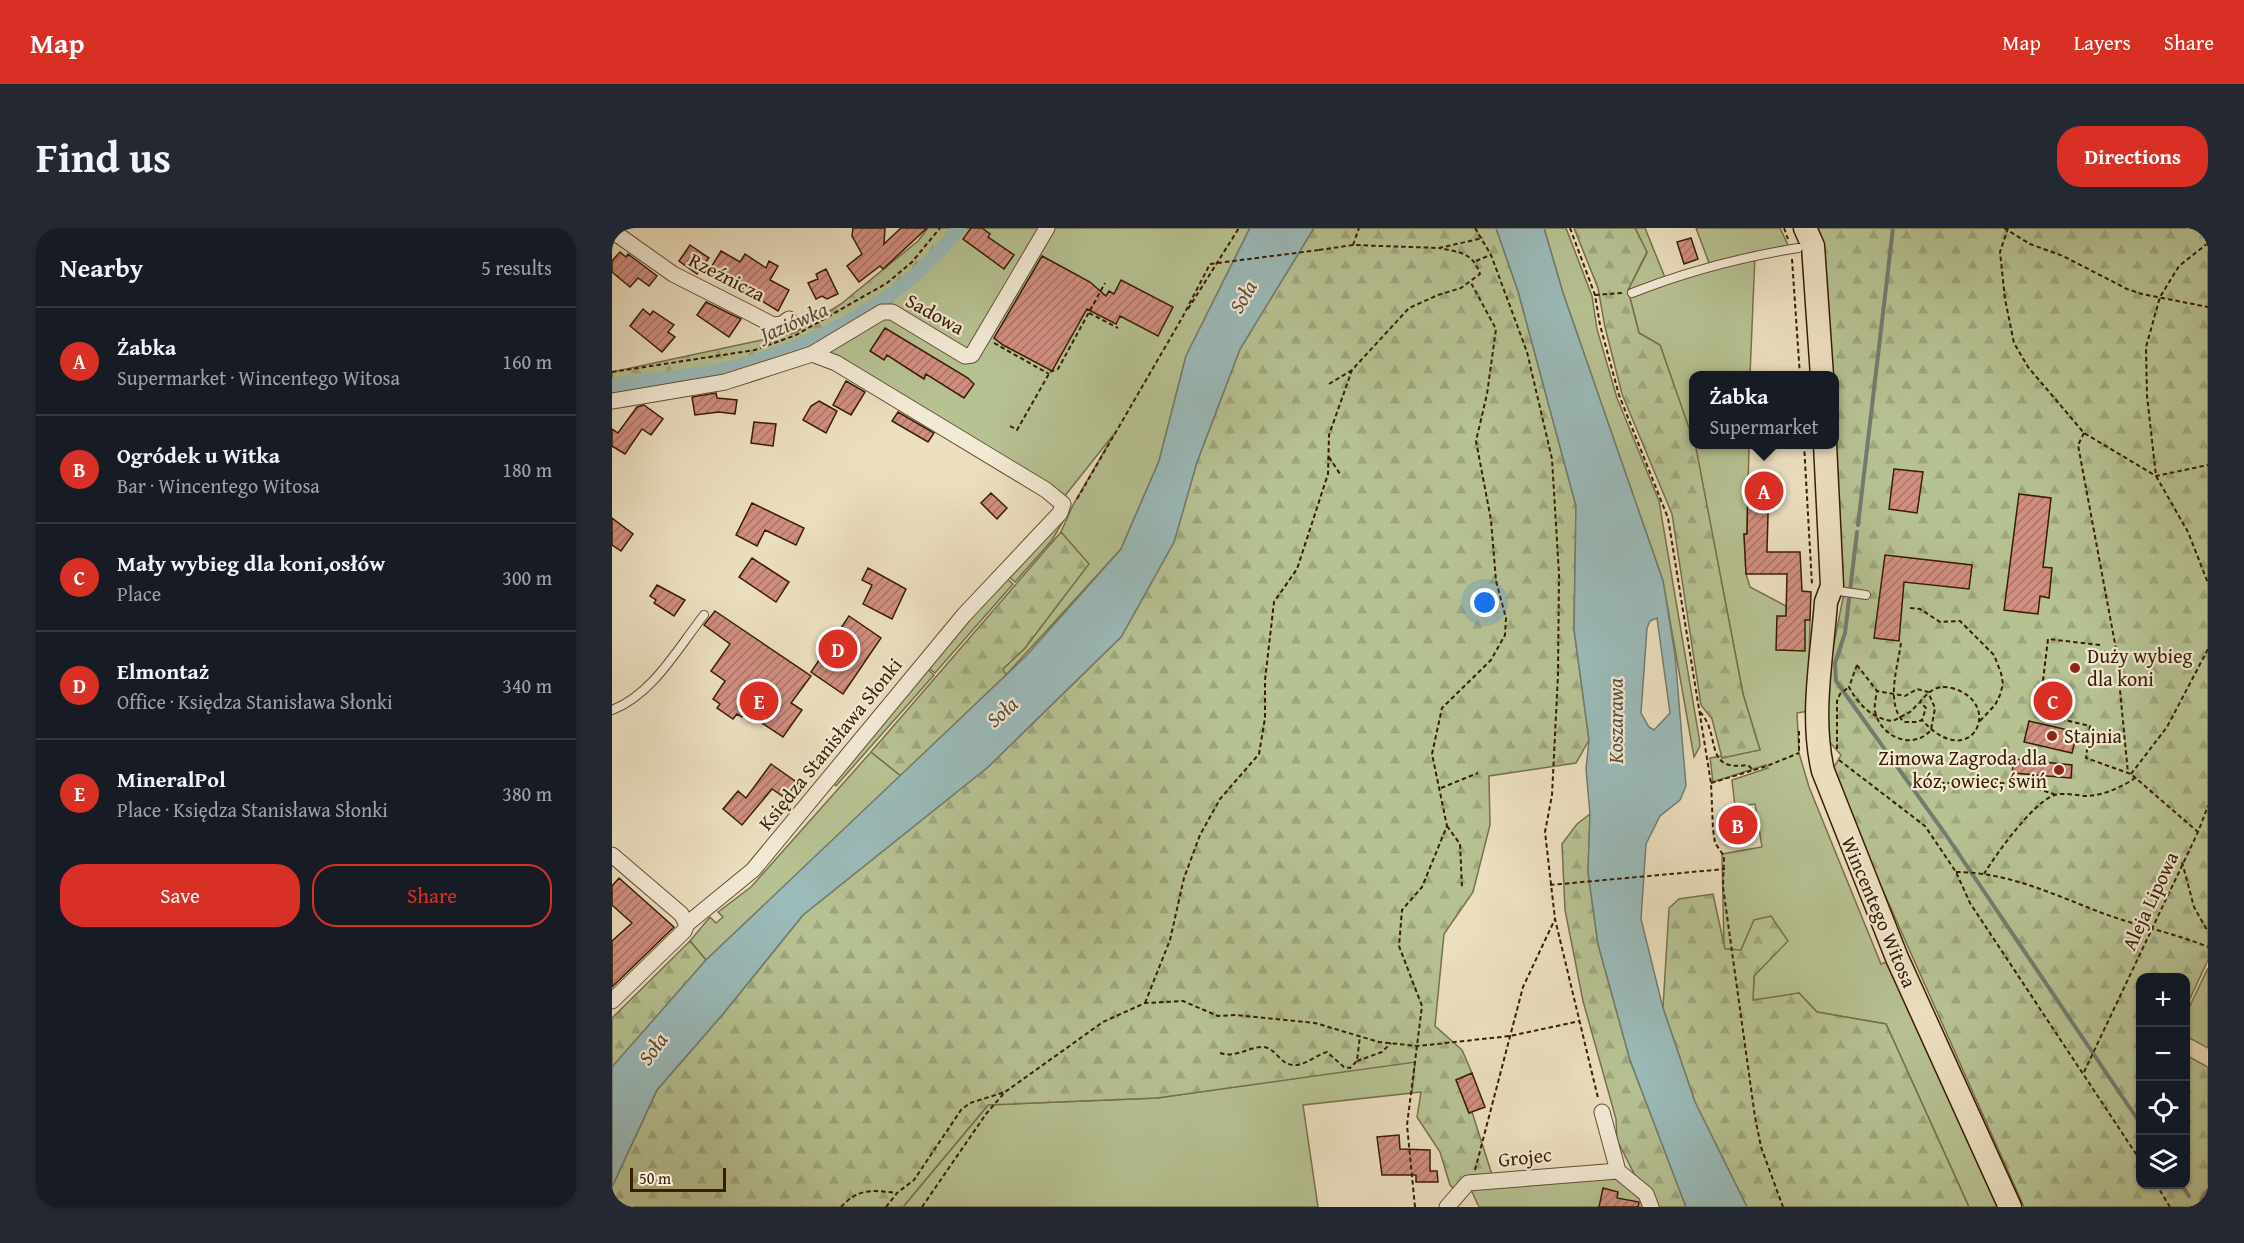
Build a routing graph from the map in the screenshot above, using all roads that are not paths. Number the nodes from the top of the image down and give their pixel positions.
1 (1047, 228) edge
2 (621, 234) edge
3 (1802, 238) edge
4 (1632, 292) road end
5 (789, 319) dead end
6 (812, 354) junction
7 (1807, 371) edge
8 (1821, 371) edge
9 (612, 401) edge
10 (1810, 449) edge
11 (1825, 449) edge
12 (1833, 594) junction
13 (1866, 595) dead end
14 (704, 615) dead end
15 (612, 710) edge
16 (612, 855) edge
17 (687, 924) junction
18 (612, 1001) edge
19 (1602, 1112) road end
20 (1618, 1171) junction
21 (1447, 1207) edge
22 (1651, 1207) edge
23 (2010, 1207) edge

1 - 6 street, Sadowa
2 - 5 street, Rzeźnicza
3 - 4 lane
3 - 7 main road
3 - 8 main road
6 - 9 street, Sadowa
6 - 17 street, Księdza Stanisława Słonki
10 - 12 main road, Wincentego Witosa
11 - 12 main road, Wincentego Witosa
12 - 13 lane
12 - 23 main road, Wincentego Witosa
14 - 15 lane
16 - 17 street
17 - 18 street, Księdza Stanisława Słonki
19 - 20 street
20 - 21 street, Grojec
20 - 22 street

